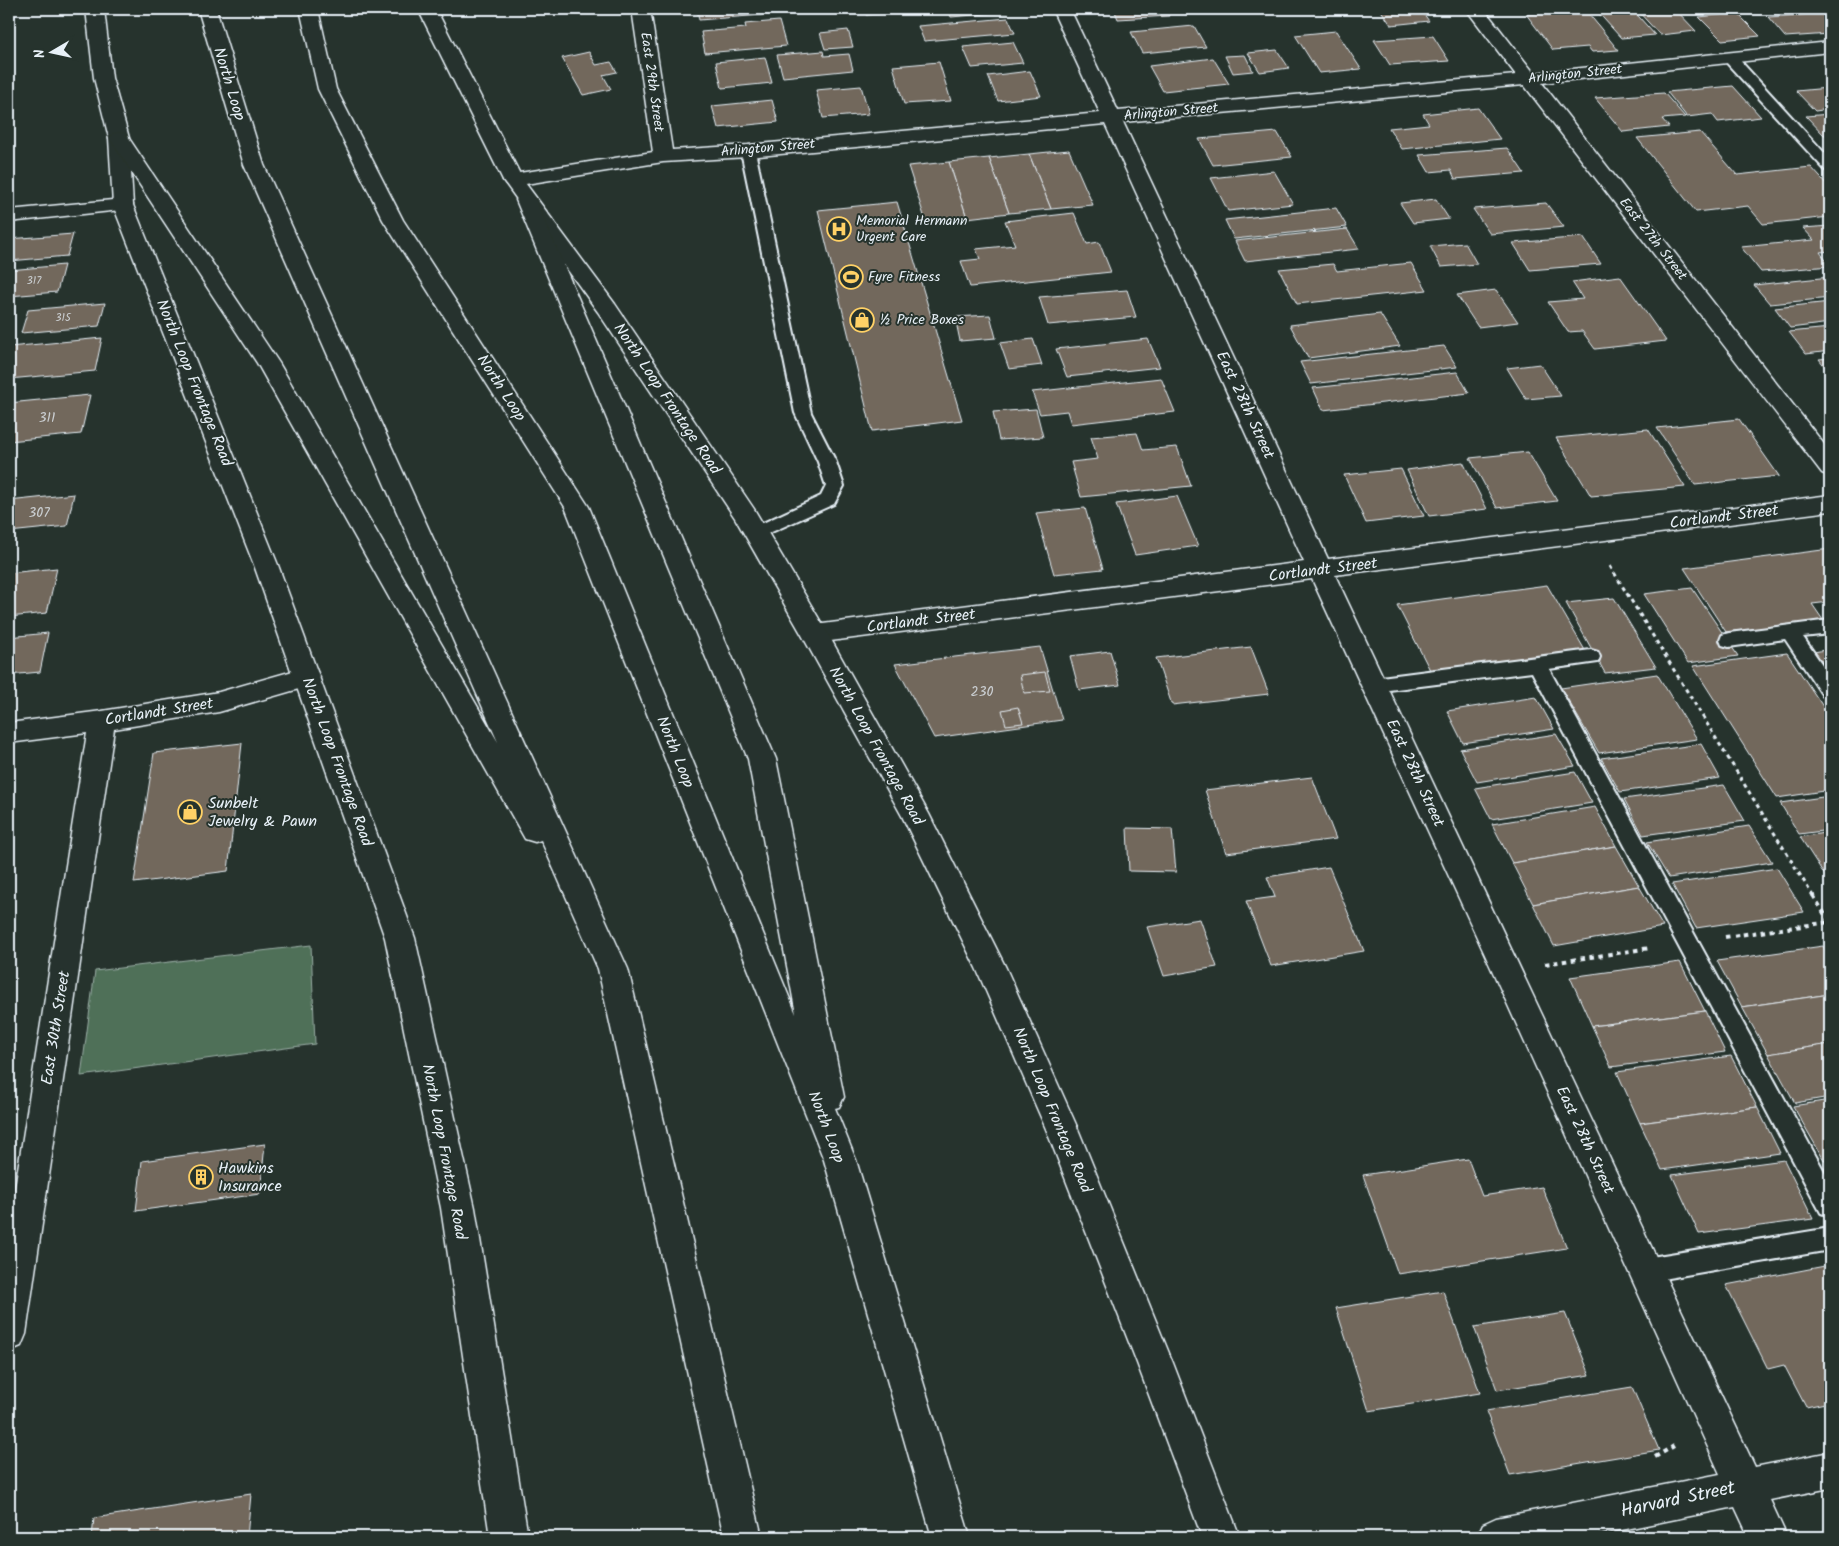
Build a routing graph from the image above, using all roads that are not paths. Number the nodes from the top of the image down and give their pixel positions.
1 (95, 9) edge
2 (208, 9) edge
3 (309, 9) edge
4 (428, 9) edge
5 (641, 9) edge
6 (1061, 9) edge
7 (1475, 9) edge
8 (1830, 47) edge
9 (1730, 58) junction
10 (1530, 79) junction
11 (1112, 117) junction
12 (119, 138) junction
13 (748, 151) junction
14 (663, 156) junction
15 (1830, 167) edge
16 (520, 190) junction
17 (123, 206) junction
18 (9, 216) edge
19 (1830, 468) edge
20 (1830, 503) edge
21 (756, 533) junction
22 (1320, 570) junction
23 (1830, 627) edge
24 (1790, 632) junction
25 (815, 634) junction
26 (1729, 640) dead end
27 (1591, 657) dead end
28 (1537, 664) junction
29 (308, 677) junction
30 (1374, 685) junction
31 (1830, 691) edge
32 (102, 721) junction
33 (9, 733) edge
34 (613, 969) junction
35 (840, 1160) junction
36 (1830, 1205) edge
37 (1830, 1239) edge
38 (1645, 1270) junction
39 (9, 1334) edge
40 (1830, 1470) edge
41 (1745, 1487) junction
42 (509, 1537) edge
43 (743, 1537) edge
44 (951, 1537) edge
45 (1221, 1537) edge
46 (1496, 1537) edge
47 (1768, 1537) edge

1 - 12 main road, North Loop Frontage Road
2 - 34 main road, North Loop
3 - 35 main road, North Loop
4 - 16 main road, North Loop Frontage Road
5 - 14 main road, East 29th Street
6 - 11 main road, East 28th Street
7 - 10 main road, East 27th Street
8 - 9 main road, Arlington Street
9 - 10 main road, Arlington Street
9 - 15 lane
10 - 11 main road, Arlington Street
10 - 19 main road, East 27th Street
11 - 13 main road, Arlington Street
11 - 22 main road, East 28th Street
12 - 17 main road, North Loop Frontage Road
12 - 34 main road
13 - 14 main road, Arlington Street
13 - 21 lane
14 - 16 main road, Arlington Street
16 - 21 main road, North Loop Frontage Road
16 - 35 main road
17 - 18 main road
17 - 29 main road, North Loop Frontage Road
20 - 22 main road, Cortlandt Street
21 - 25 main road, North Loop Frontage Road
22 - 25 main road, Cortlandt Street
22 - 30 main road, East 28th Street
23 - 24 lane
24 - 26 lane
24 - 31 lane
25 - 45 main road, North Loop Frontage Road
27 - 28 lane
28 - 30 lane
28 - 36 lane
29 - 32 main road, Cortlandt Street
29 - 42 main road, North Loop Frontage Road
30 - 38 main road, East 28th Street
32 - 33 main road, Cortlandt Street
32 - 39 main road, East 30th Street
34 - 43 main road, North Loop
35 - 44 main road, North Loop
37 - 38 lane
38 - 41 main road, East 28th Street
40 - 41 main road, Harvard Street
41 - 46 main road, Harvard Street
41 - 47 main road, East 28th Street

